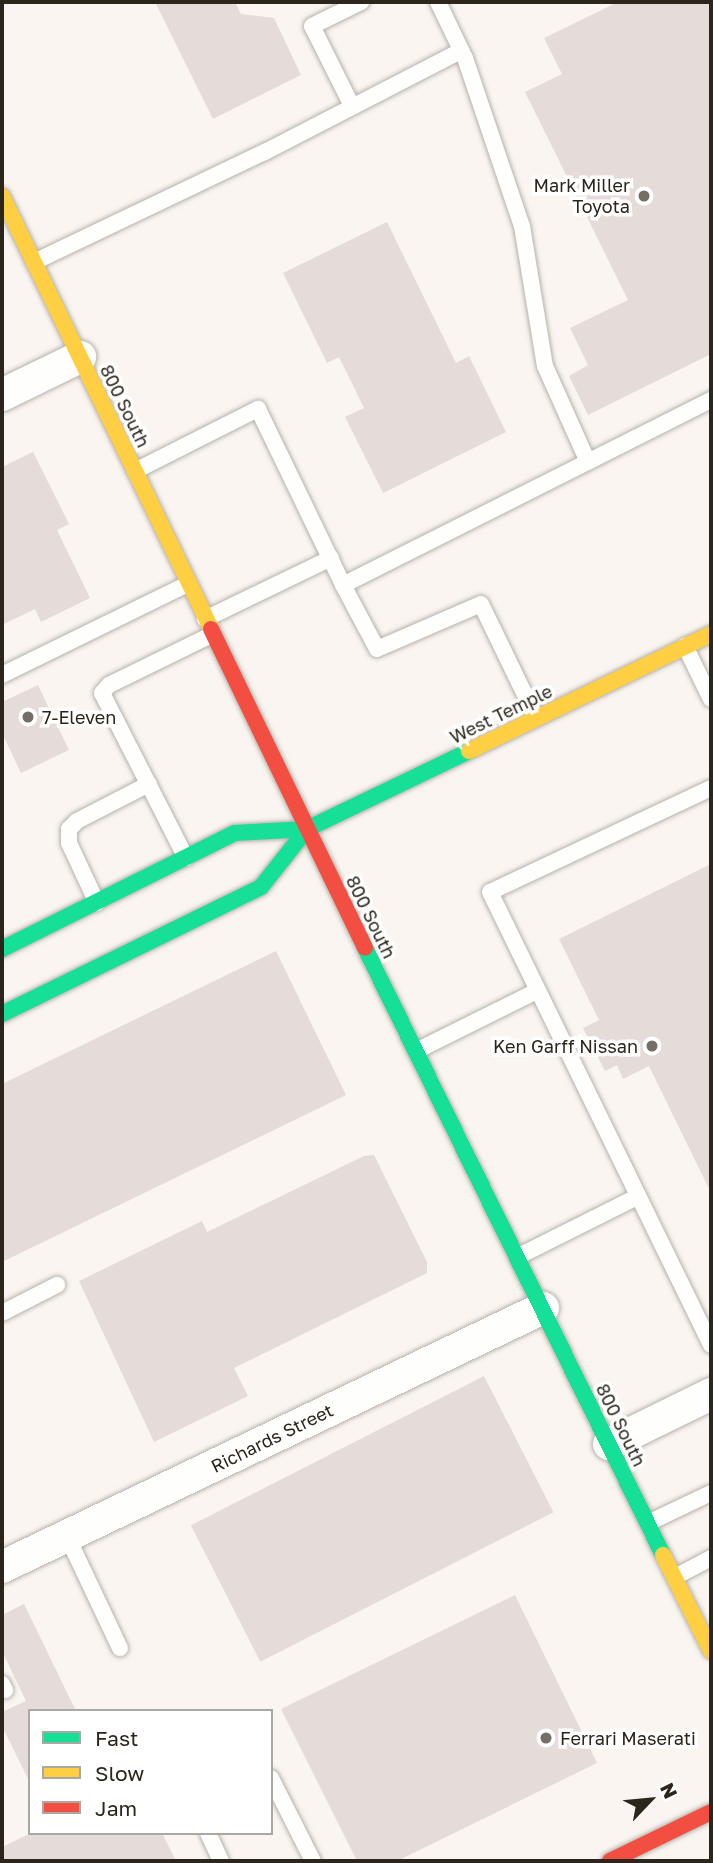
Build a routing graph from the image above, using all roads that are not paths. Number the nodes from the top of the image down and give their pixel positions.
1 (361, 2) edge
2 (438, 2) edge
3 (461, 51) junction
4 (352, 106) junction
5 (2, 196) edge
6 (34, 262) junction
7 (80, 357) junction
8 (2, 395) edge
9 (711, 400) edge
10 (588, 462) junction
11 (135, 471) junction
12 (331, 558) junction
13 (188, 584) junction
14 (344, 585) junction
15 (205, 619) junction
16 (213, 634) junction
17 (711, 634) edge
18 (685, 646) junction
19 (2, 675) edge
20 (711, 699) edge
21 (536, 718) junction
22 (149, 784) junction
23 (711, 788) edge
24 (307, 829) junction
25 (186, 858) junction
26 (97, 902) junction
27 (2, 949) edge
28 (537, 991) junction
29 (2, 1014) edge
30 (416, 1051) junction
31 (637, 1197) junction
32 (517, 1257) junction
33 (57, 1284) dead end
34 (542, 1308) junction
35 (2, 1312) edge
36 (711, 1345) edge
37 (711, 1394) edge
38 (609, 1444) junction
39 (711, 1493) edge
40 (648, 1523) junction
41 (67, 1536) junction
42 (711, 1558) edge
43 (2, 1567) edge
44 (675, 1577) junction
45 (706, 1625) edge
46 (120, 1648) dead end
47 (711, 1651) edge
48 (273, 1782) edge
49 (711, 1812) edge
50 (209, 1835) edge
51 (221, 1861) edge
52 (313, 1861) edge
53 (610, 1861) edge

1 - 4 lane
2 - 3 lane
3 - 4 lane
3 - 10 lane
4 - 6 lane
5 - 6 main road, 800 South
6 - 7 main road, 800 South
7 - 8 street
7 - 11 main road, 800 South
9 - 10 lane
10 - 14 lane
11 - 12 lane
11 - 13 main road, 800 South
12 - 14 lane
12 - 15 lane
13 - 15 main road, 800 South
13 - 19 lane
14 - 21 lane
15 - 16 main road, 800 South
16 - 22 lane
16 - 24 main road, 800 South
17 - 18 main road, West Temple
18 - 20 lane
18 - 21 main road, West Temple
21 - 24 main road, West Temple
22 - 25 lane
22 - 26 lane
23 - 28 lane
24 - 25 main road, West Temple
24 - 29 main road, West Temple
24 - 30 main road, 800 South
25 - 26 main road, West Temple
26 - 27 main road, West Temple
28 - 30 lane
28 - 31 lane
30 - 32 main road, 800 South
31 - 32 lane
31 - 36 lane
32 - 34 main road, 800 South
33 - 35 lane
34 - 38 main road, 800 South
34 - 41 street, Richards Street
37 - 38 street
38 - 40 main road, 800 South
39 - 40 lane
40 - 44 main road, 800 South
41 - 43 street, Richards Street
41 - 46 lane
42 - 44 lane
44 - 45 main road, 800 South
45 - 47 main road, 800 South
48 - 52 lane
49 - 53 main road
50 - 51 lane

